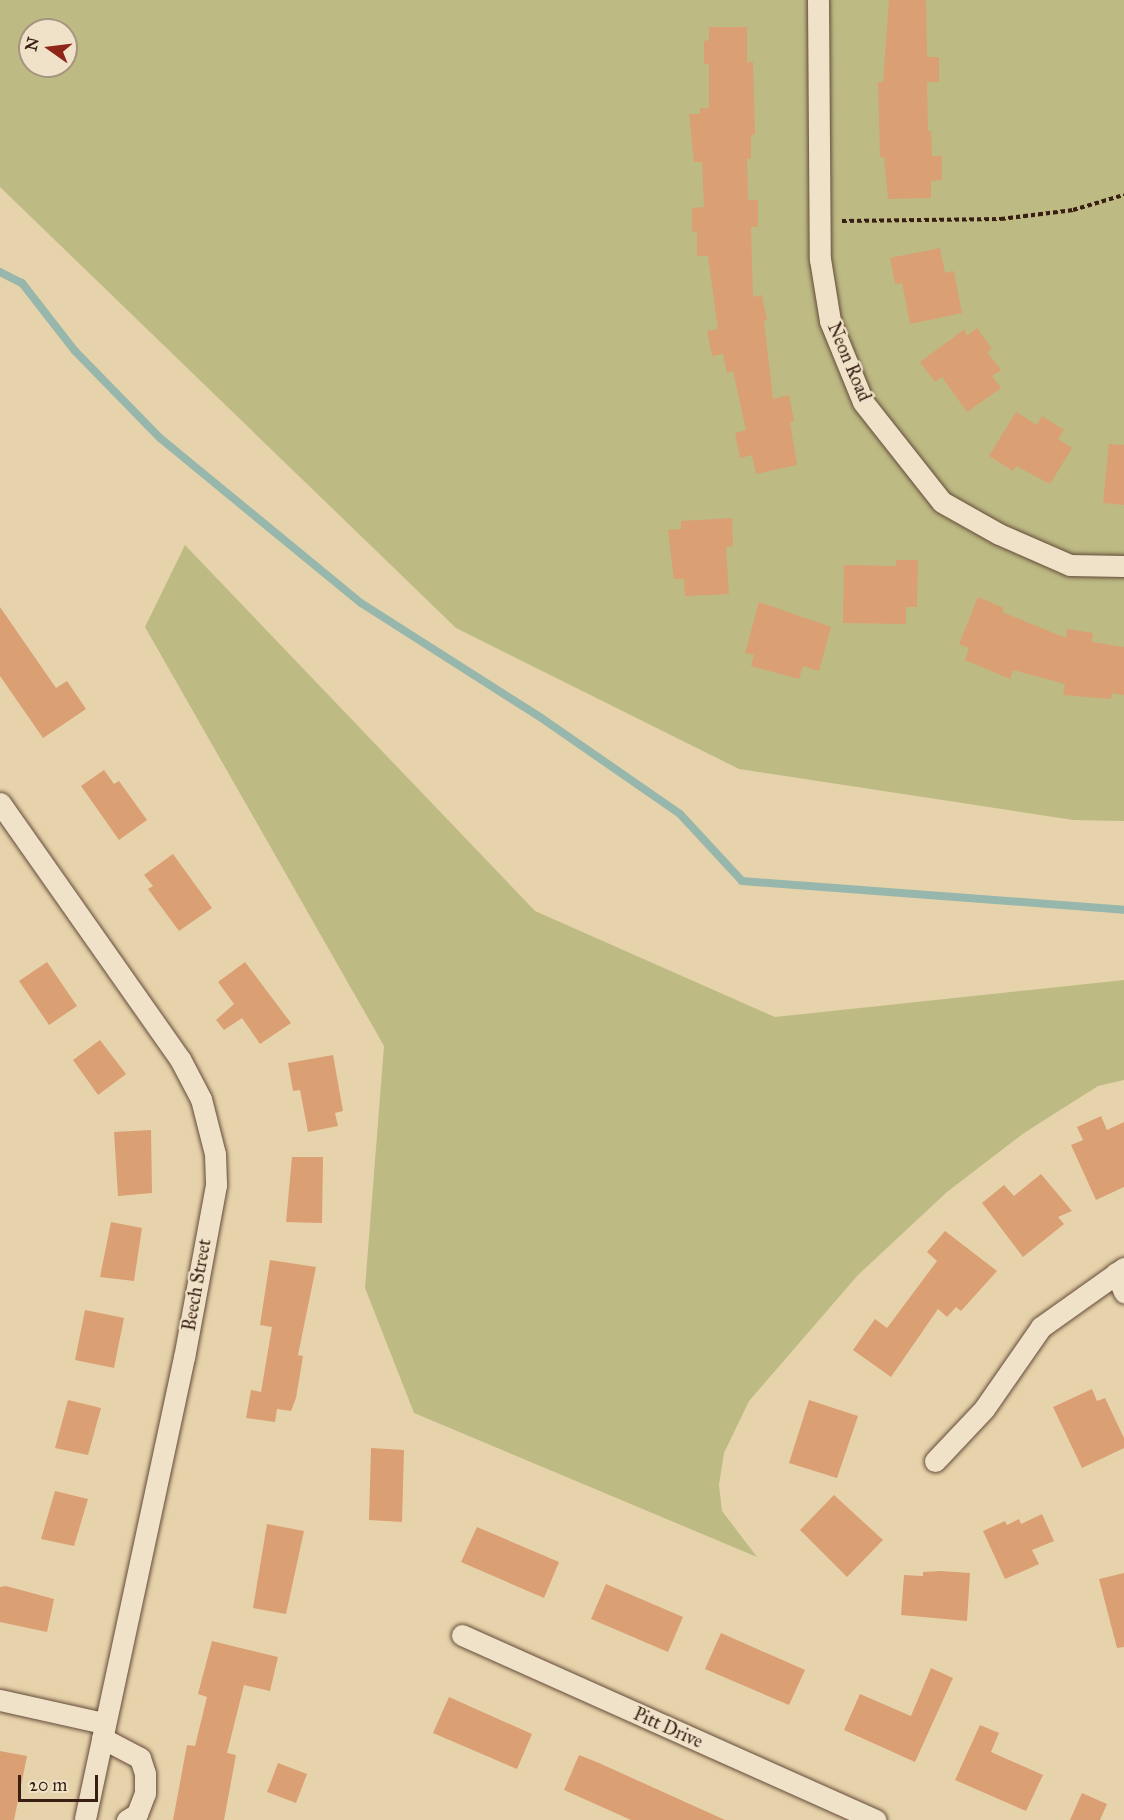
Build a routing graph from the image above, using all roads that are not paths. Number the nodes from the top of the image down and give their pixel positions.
1 (818, 0) edge
2 (1124, 566) edge
3 (0, 803) edge
4 (1121, 1277) edge
5 (935, 1461) dead end
6 (462, 1635) dead end
7 (0, 1700) edge
8 (103, 1730) junction
9 (85, 1820) edge
10 (127, 1820) edge
11 (875, 1820) edge

1 - 2 street, Neon Road
3 - 8 street, Beech Street
4 - 5 street
6 - 11 street, Pitt Drive
7 - 8 street
8 - 9 street, Beech Street
8 - 10 street

